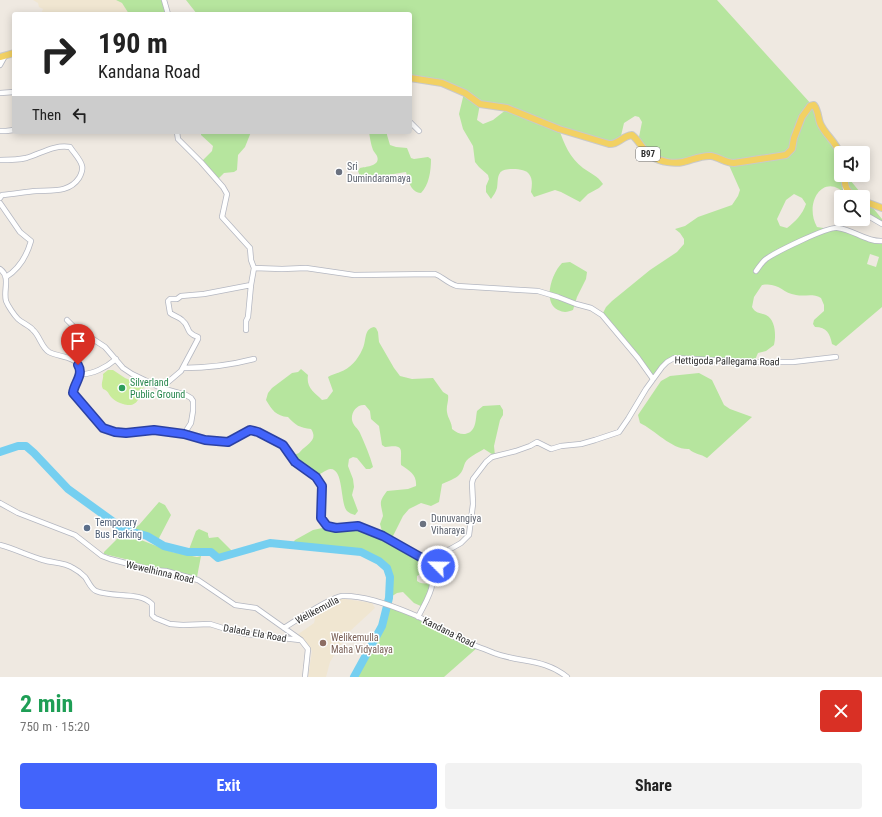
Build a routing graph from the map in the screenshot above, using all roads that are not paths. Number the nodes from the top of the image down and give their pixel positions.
1 (164, 0) edge
2 (167, 12) edge
3 (3, 56) edge
4 (0, 65) edge
5 (412, 78) edge
6 (0, 92) edge
7 (12, 92) edge
8 (412, 124) edge
9 (12, 130) edge
10 (0, 131) edge
11 (419, 132) dead end
12 (177, 134) edge
13 (837, 146) edge
14 (0, 160) edge
15 (844, 182) edge
16 (844, 186) junction
17 (845, 190) edge
18 (847, 190) edge
19 (0, 198) edge
20 (0, 203) edge
21 (870, 204) edge
22 (882, 208) edge
23 (870, 217) edge
24 (882, 224) edge
25 (882, 241) edge
26 (254, 268) junction
27 (0, 270) edge
28 (756, 271) dead end
29 (6, 277) junction
30 (251, 285) junction
31 (67, 320) dead end
32 (246, 330) dead end
33 (836, 357) dead end
34 (116, 359) junction
35 (254, 359) dead end
36 (183, 368) junction
37 (80, 374) junction
38 (653, 379) junction
39 (161, 388) junction
40 (184, 434) junction
41 (0, 503) edge
42 (0, 545) edge
43 (430, 570) junction
44 (418, 617) junction
45 (284, 628) junction
46 (302, 640) junction
47 (305, 677) edge
48 (567, 677) edge

1 - 2 street
3 - 4 street
5 - 13 main road, B97
6 - 7 street
8 - 11 street
9 - 10 street
12 - 26 street
14 - 19 street
15 - 16 main road
16 - 17 street
16 - 18 main road
20 - 29 street
21 - 22 main road
23 - 24 street
25 - 28 street
26 - 30 street
26 - 38 street
27 - 29 street
29 - 37 street
30 - 32 street
30 - 36 street
31 - 34 street
33 - 38 street, Hettigoda Pallegama Road
34 - 37 street
34 - 39 street
35 - 36 street
36 - 39 street
37 - 40 street
38 - 43 street, Hettigoda Pallegama Road
39 - 40 street
40 - 43 street
41 - 45 street, Wewelhinna Road
42 - 46 street, Dalada Ela Road
43 - 44 street, Kandana Road
44 - 45 street, Welikemulla
44 - 48 street, Kandana Road
45 - 46 street, Wewelhinna Road
46 - 47 street

